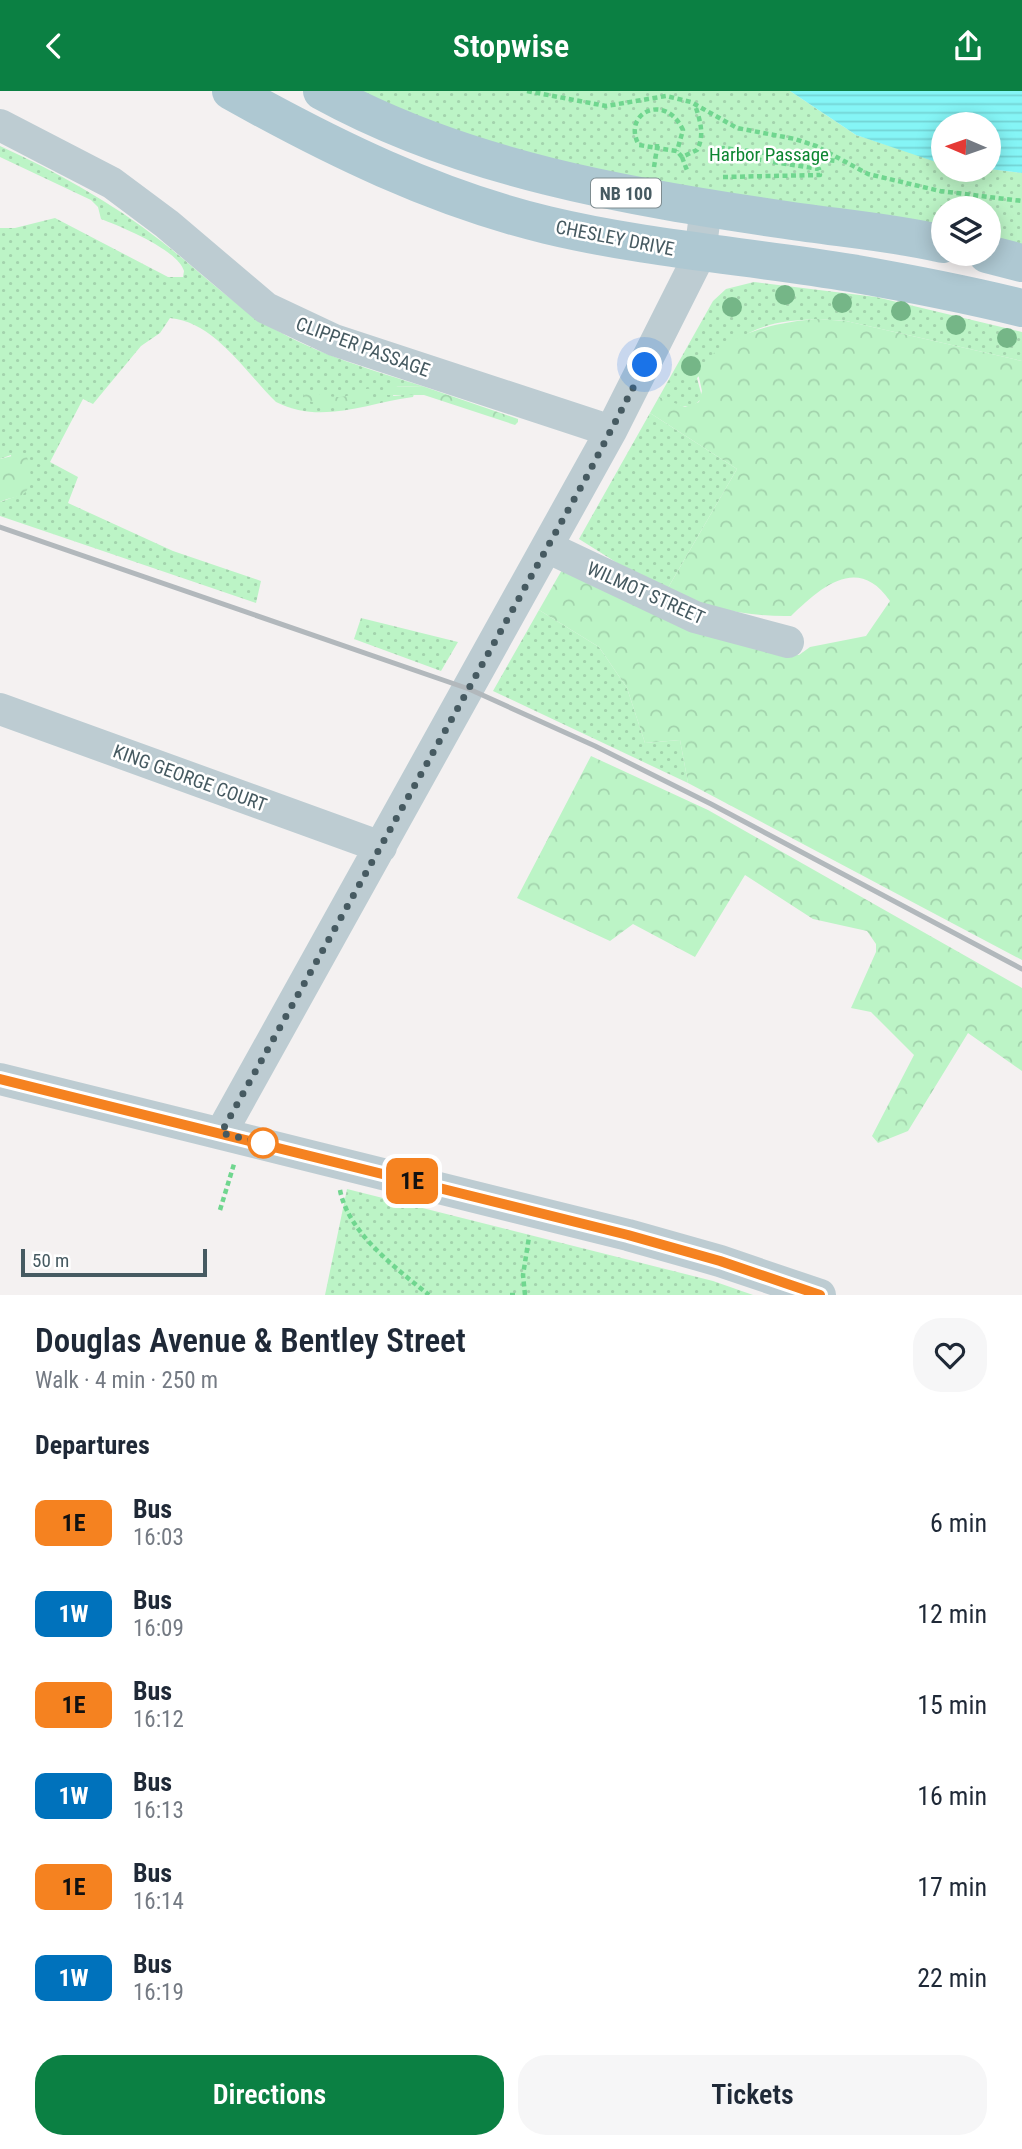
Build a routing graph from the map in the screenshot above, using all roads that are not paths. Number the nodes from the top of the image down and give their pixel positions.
1 (322, 91) edge
2 (255, 97) edge
3 (0, 125) edge
4 (708, 186) junction
5 (931, 241) edge
6 (700, 254) junction
7 (1001, 258) edge
8 (1022, 263) edge
9 (1022, 309) edge
10 (611, 431) junction
11 (547, 547) junction
12 (788, 642) dead end
13 (0, 709) edge
14 (381, 847) junction
15 (0, 1079) edge
16 (221, 1133) junction
17 (820, 1295) edge

1 - 4 main road, NB 100
2 - 6 main road, CHESLEY DRIVE / NB 100
3 - 10 street, CLIPPER PASSAGE
4 - 5 main road, NB 100
4 - 6 street
6 - 9 main road, CHESLEY DRIVE / NB 100
6 - 10 street
7 - 8 main road
10 - 11 street
11 - 12 street, WILMOT STREET
11 - 14 street
13 - 14 street, KING GEORGE COURT
14 - 16 street
15 - 16 street
16 - 17 street

